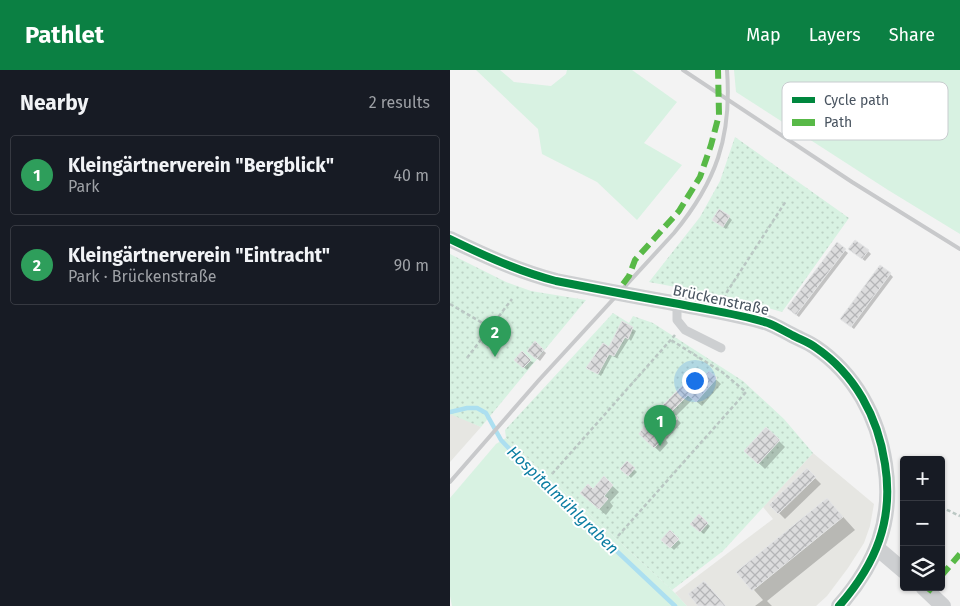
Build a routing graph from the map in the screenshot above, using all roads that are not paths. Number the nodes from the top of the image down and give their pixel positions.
1 (450, 239) edge
2 (678, 304) junction
3 (721, 348) dead end
4 (877, 548) junction
5 (900, 568) edge
6 (927, 591) edge
7 (838, 606) edge
8 (943, 606) edge

1 - 2 street, Brückenstraße
2 - 3 lane
2 - 4 street, Brückenstraße
4 - 5 street
4 - 7 street, Brückenstraße
6 - 8 street

